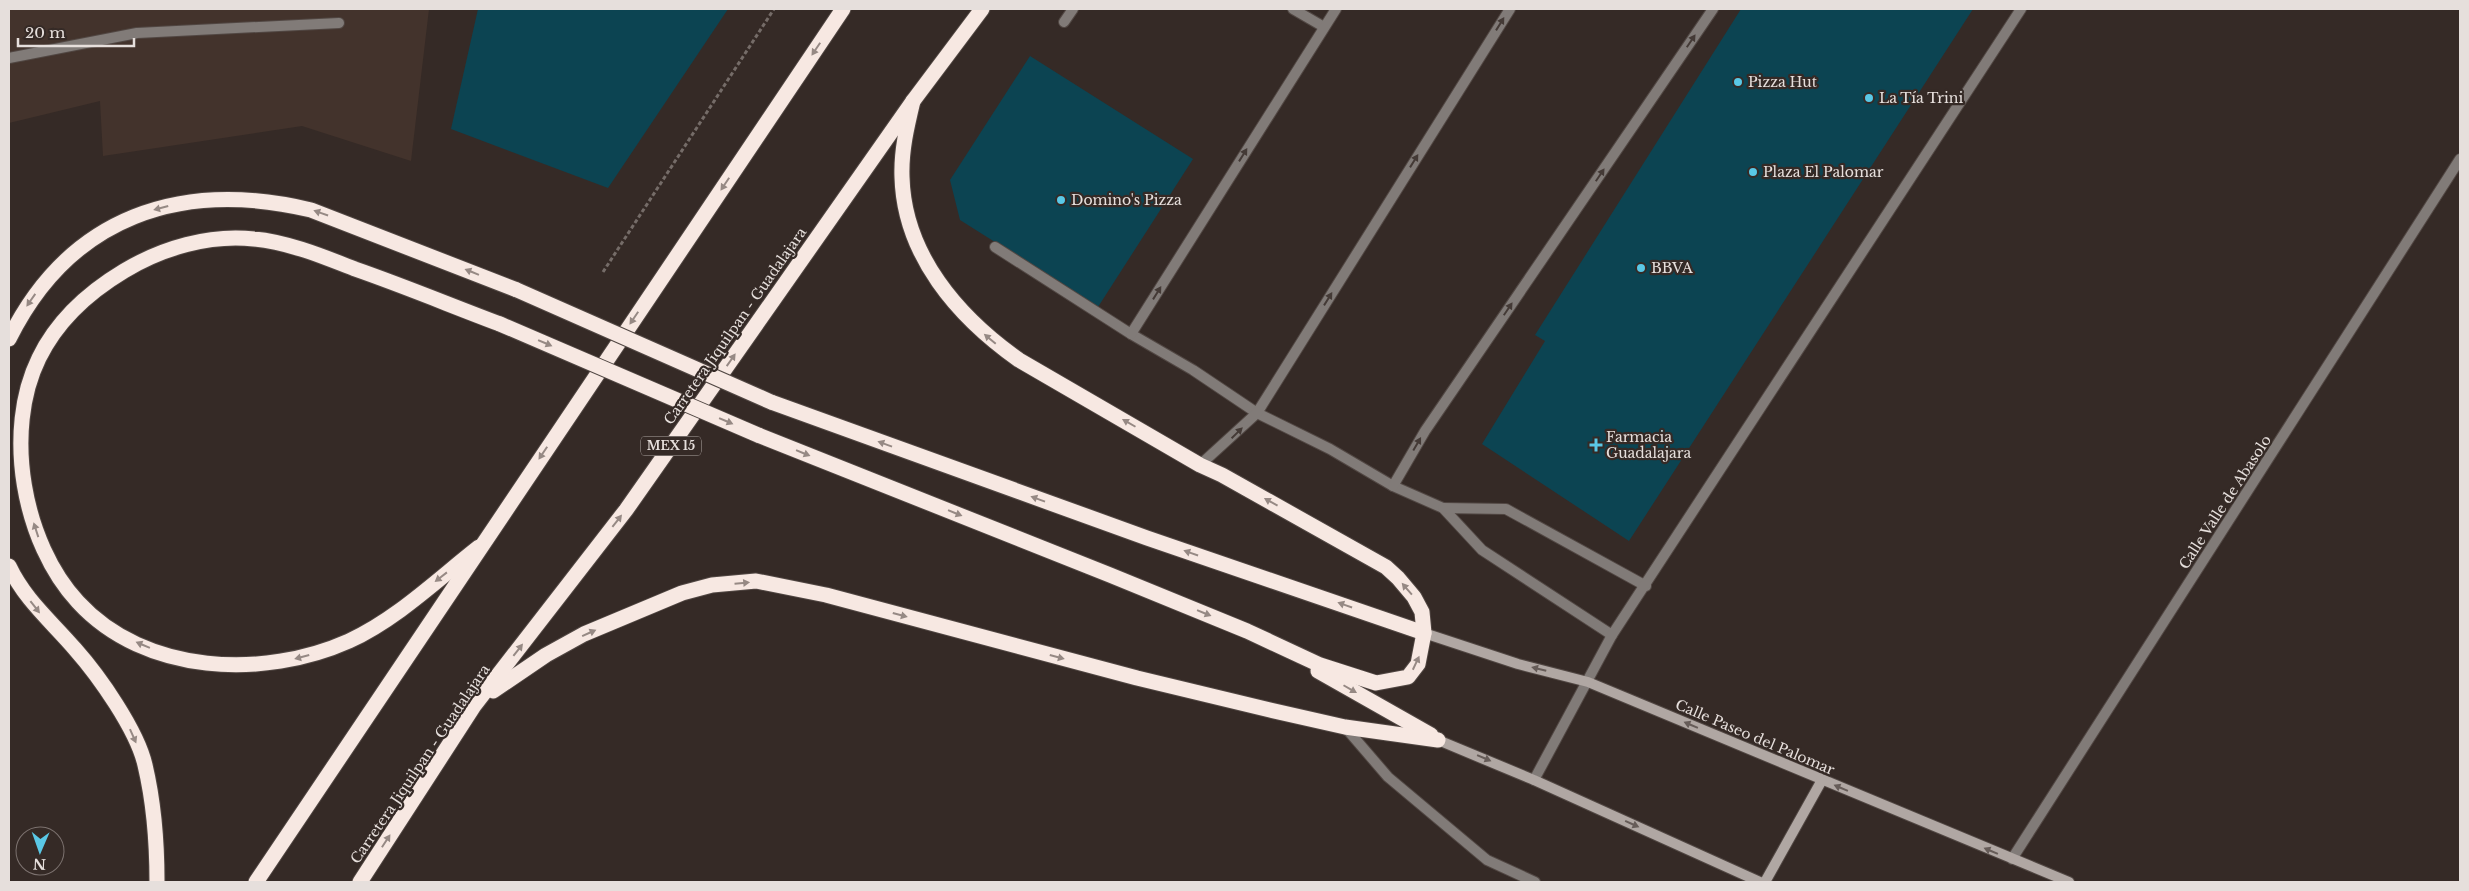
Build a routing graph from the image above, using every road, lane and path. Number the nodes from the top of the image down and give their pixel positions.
1 (774, 9) edge
2 (843, 9) edge
3 (982, 9) edge
4 (1073, 9) edge
5 (1294, 9) edge
6 (1336, 9) edge
7 (1510, 9) edge
8 (1713, 9) edge
9 (2021, 9) edge
10 (1064, 22) dead end
11 (339, 23) dead end
12 (1324, 27) junction
13 (9, 58) edge
14 (913, 101) junction
15 (2460, 159) edge
16 (995, 247) dead end
17 (603, 272) dead end
18 (1131, 334) junction
19 (9, 338) edge
20 (1256, 413) junction
21 (1200, 465) junction
22 (1393, 486) junction
23 (1443, 508) junction
24 (479, 547) junction
25 (9, 566) edge
26 (1646, 586) junction
27 (1246, 631) junction
28 (1424, 633) junction
29 (1612, 635) junction
30 (1588, 682) junction
31 (474, 706) junction
32 (1345, 727) junction
33 (1438, 740) junction
34 (1534, 780) junction
35 (1822, 780) junction
36 (2012, 859) junction
37 (157, 882) edge
38 (256, 882) edge
39 (360, 882) edge
40 (1535, 882) edge
41 (1760, 882) edge
42 (1765, 882) edge
43 (2069, 882) edge

1 - 17 path
2 -> 24 highway
3 - 14 highway, Carretera Jiquilpan - Guadalajara / MEX 15
4 - 10 street
5 - 12 street
6 - 12 street
20 -> 7 street
22 -> 8 street
9 - 26 street
11 - 13 street
18 -> 12 street
21 -> 14 highway
31 -> 14 highway, Carretera Jiquilpan - Guadalajara / MEX 15
15 - 36 street, Calle Valle de Abasolo
16 - 18 street
18 - 20 street
28 -> 19 highway, bridge
21 -> 20 street
20 - 22 street
28 -> 21 highway
22 - 23 street
23 - 26 street
23 - 29 street
24 -> 27 highway, bridge
24 - 38 highway
25 -> 37 highway
26 - 29 street
27 -> 28 highway
27 -> 33 highway
30 -> 28 street, Calle Paseo del Palomar
29 - 30 street
30 - 34 street
35 -> 30 street, Calle Paseo del Palomar
31 -> 32 highway
39 -> 31 highway, Carretera Jiquilpan - Guadalajara / MEX 15
32 - 33 highway
32 - 40 street
33 -> 34 street
34 -> 41 street
36 -> 35 street, Calle Paseo del Palomar
35 - 42 street
36 - 43 street, Calle Paseo del Palomar

